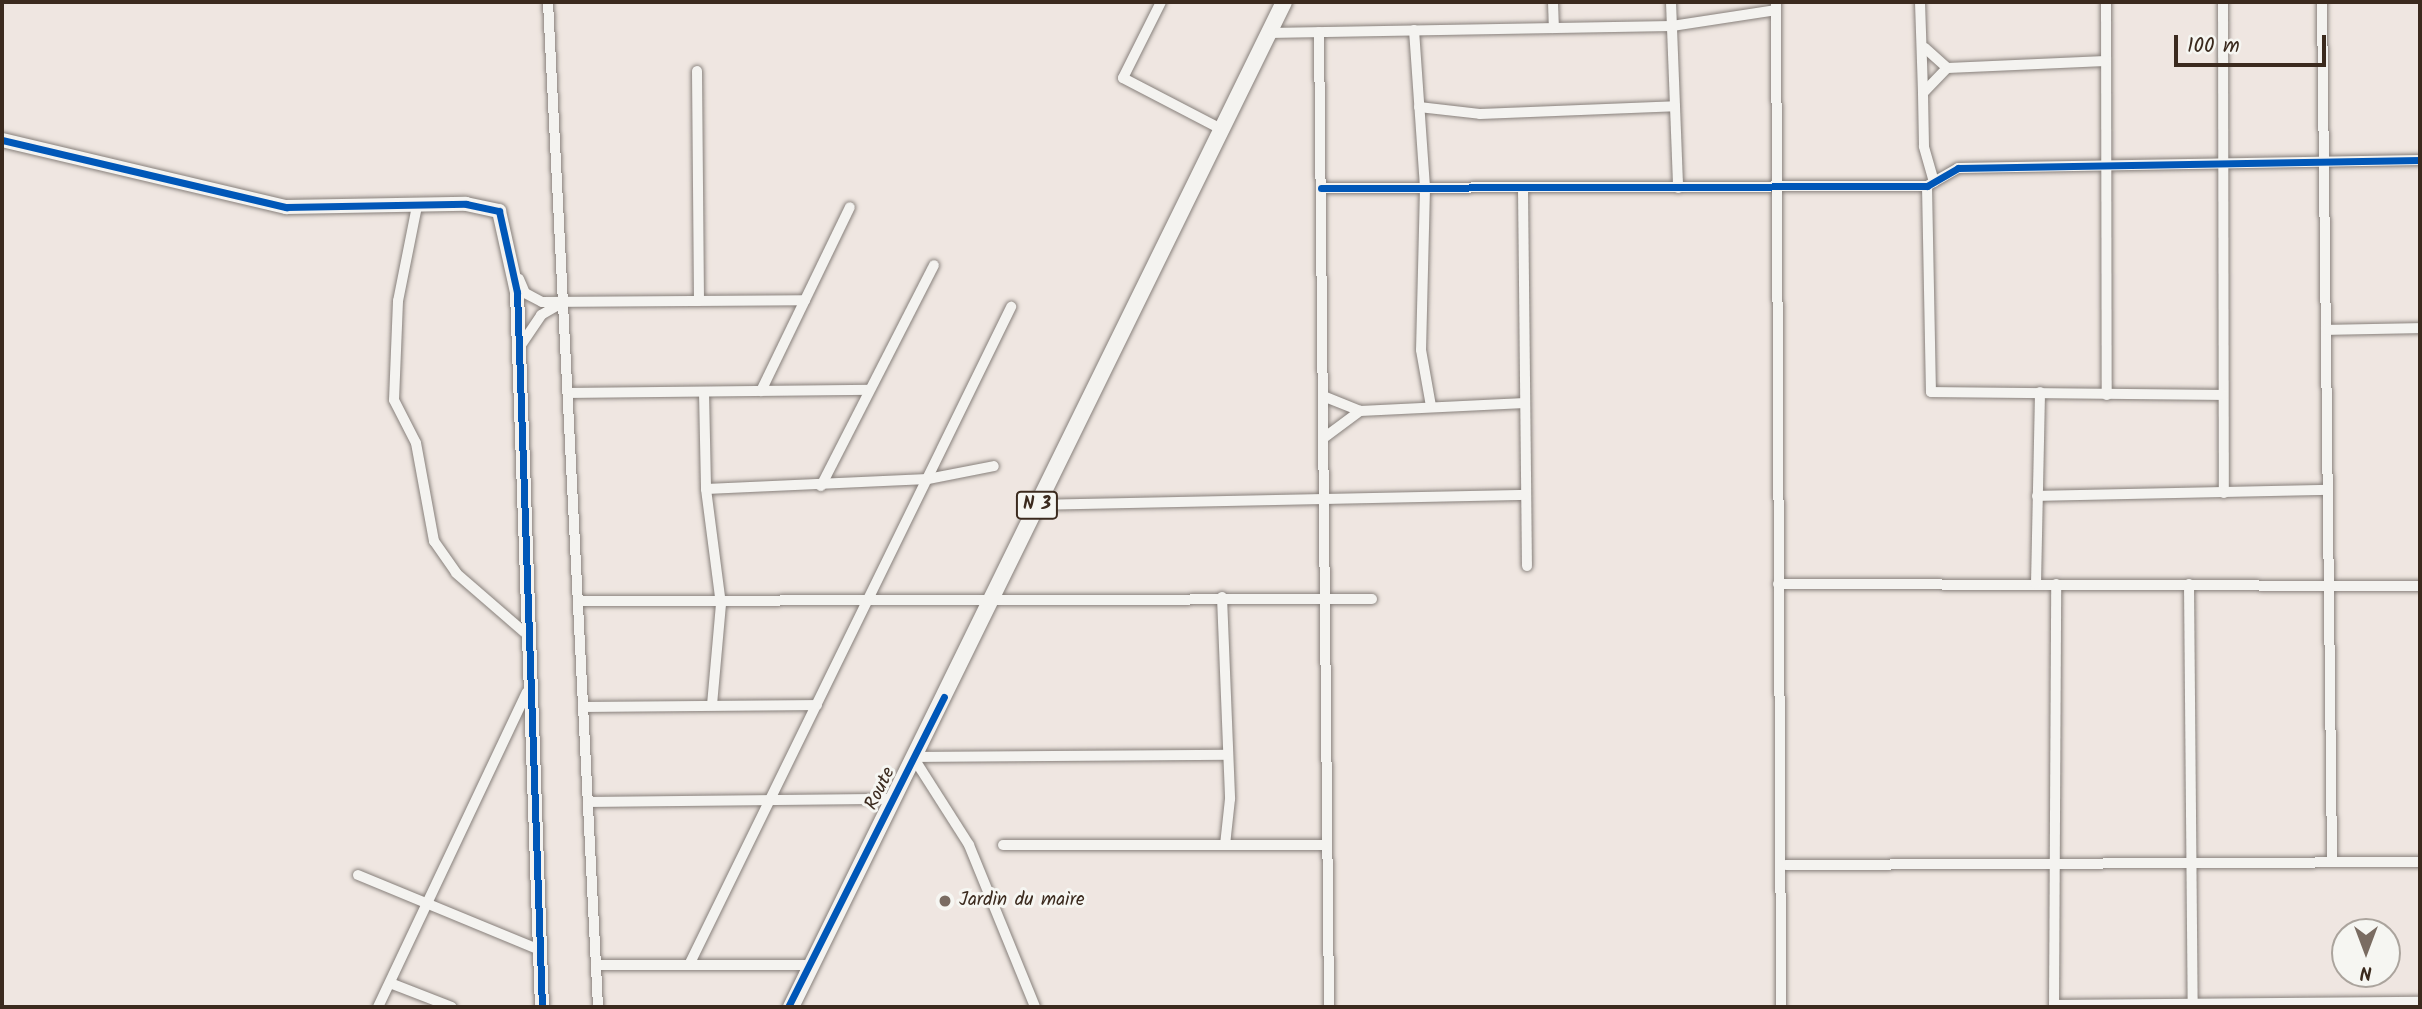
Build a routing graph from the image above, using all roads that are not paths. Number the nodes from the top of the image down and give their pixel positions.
1 (548, 2) edge
2 (1161, 2) edge
3 (1284, 2) edge
4 (1553, 2) edge
5 (1671, 2) edge
6 (1920, 2) edge
7 (2106, 2) edge
8 (2223, 2) edge
9 (2322, 2) edge
10 (1776, 6) edge
11 (1672, 26) junction
12 (1554, 28) junction
13 (1414, 30) junction
14 (1319, 32) junction
15 (1268, 33) junction
16 (1925, 48) junction
17 (2106, 61) junction
18 (1947, 68) junction
19 (697, 71) dead end
20 (1923, 93) junction
21 (1675, 106) junction
22 (1419, 107) junction
23 (1221, 129) junction
24 (2, 140) edge
25 (2324, 159) junction
26 (2420, 160) edge
27 (2221, 164) junction
28 (2107, 166) junction
29 (1774, 183) junction
30 (1931, 184) junction
31 (1321, 188) junction
32 (1425, 188) junction
33 (1522, 188) junction
34 (1678, 188) junction
35 (417, 206) junction
36 (850, 207) dead end
37 (934, 265) dead end
38 (514, 269) junction
39 (805, 300) junction
40 (699, 301) junction
41 (564, 303) junction
42 (1011, 307) dead end
43 (2420, 328) edge
44 (2326, 330) junction
45 (518, 350) junction
46 (869, 390) junction
47 (761, 391) junction
48 (704, 392) junction
49 (569, 393) junction
50 (2040, 393) junction
51 (2107, 395) junction
52 (2223, 395) junction
53 (1323, 396) junction
54 (1525, 403) junction
55 (1431, 406) junction
56 (1360, 411) junction
57 (1325, 437) junction
58 (994, 466) dead end
59 (928, 480) junction
60 (821, 486) junction
61 (706, 489) junction
62 (2326, 490) junction
63 (2224, 493) junction
64 (1527, 495) junction
65 (2037, 496) junction
66 (1324, 500) junction
67 (1037, 505) junction
68 (1527, 566) dead end
69 (2189, 583) junction
70 (1778, 584) junction
71 (2036, 584) junction
72 (2056, 584) junction
73 (2327, 586) junction
74 (2420, 586) edge
75 (992, 597) junction
76 (1222, 597) junction
77 (872, 598) junction
78 (1325, 598) junction
79 (1372, 599) dead end
80 (581, 601) junction
81 (721, 604) junction
82 (524, 632) junction
83 (527, 692) junction
84 (712, 704) junction
85 (817, 705) junction
86 (586, 707) junction
87 (1227, 755) junction
88 (912, 757) junction
89 (892, 799) junction
90 (769, 800) junction
91 (591, 802) junction
92 (1003, 845) dead end
93 (1225, 845) junction
94 (1326, 845) junction
95 (2332, 862) junction
96 (2420, 862) edge
97 (2188, 863) junction
98 (2054, 864) junction
99 (1786, 865) junction
100 (358, 875) dead end
101 (426, 905) junction
102 (540, 950) junction
103 (597, 965) junction
104 (689, 965) junction
105 (811, 965) junction
106 (390, 983) junction
107 (2420, 1002) edge
108 (2054, 1006) edge
109 (378, 1007) edge
110 (452, 1007) edge
111 (542, 1007) edge
112 (598, 1007) edge
113 (791, 1007) edge
114 (1035, 1007) edge
115 (1329, 1007) edge
116 (1782, 1007) edge
117 (2193, 1007) edge

1 - 41 street
2 - 23 street
3 - 15 main road, N 3
4 - 12 street
5 - 11 street
6 - 16 street
7 - 17 street
8 - 27 street
9 - 25 street
10 - 11 street
10 - 29 street
11 - 12 street
11 - 21 street
12 - 13 street
13 - 14 street
13 - 22 street
14 - 15 street
14 - 31 street
15 - 23 main road, N 3
16 - 18 street
16 - 20 street
17 - 18 street
17 - 28 street
18 - 20 street
19 - 40 street
20 - 30 street
21 - 22 street
21 - 34 street
22 - 32 street
23 - 67 main road, N 3
24 - 35 street
25 - 26 street
25 - 27 street
25 - 44 street
27 - 28 street
27 - 52 street
28 - 30 street
28 - 51 street
29 - 30 street
29 - 34 street
29 - 70 street
30 - 50 street
31 - 32 street
31 - 53 street
32 - 33 street
32 - 55 street
33 - 34 street
33 - 54 street
35 - 38 street
35 - 82 street
36 - 39 street
37 - 46 street
38 - 41 street
38 - 45 street
39 - 40 street
39 - 47 street
40 - 41 street
41 - 45 street
41 - 49 street
42 - 59 street
43 - 44 street
44 - 62 street
45 - 82 street
46 - 47 street
46 - 60 street
47 - 48 street
48 - 49 street
48 - 61 street
49 - 80 street
50 - 51 street
50 - 65 street
51 - 52 street
52 - 63 street
53 - 56 street
53 - 57 street
54 - 55 street
54 - 64 street
55 - 56 street
56 - 57 street
57 - 66 street
58 - 59 street
59 - 60 street
59 - 77 street
60 - 61 street
61 - 81 street
62 - 63 street
62 - 73 street
63 - 65 street
64 - 66 street
64 - 68 street
65 - 71 street
66 - 67 street
66 - 78 street
67 - 75 main road, N 3
69 - 72 street
69 - 73 street
69 - 97 street
70 - 71 street
70 - 99 street
71 - 72 street
72 - 98 street
73 - 74 street
73 - 95 street
75 - 76 street
75 - 77 street
75 - 88 main road, N 3
76 - 78 street
76 - 87 street
77 - 81 street
77 - 85 street
78 - 79 street
78 - 94 street
80 - 81 street
80 - 86 street
81 - 84 street
82 - 83 street
83 - 101 street
83 - 102 street
84 - 85 street
84 - 86 street
85 - 90 street
86 - 91 street
87 - 88 street
87 - 93 street
88 - 89 main road, N 3
88 - 114 street
89 - 90 street
89 - 105 main road, N 3
90 - 91 street
90 - 104 street
91 - 103 street
92 - 93 street
93 - 94 street
94 - 115 street
95 - 96 street
95 - 97 street
97 - 98 street
97 - 117 street
98 - 99 street
98 - 108 street
99 - 116 street
100 - 101 street
101 - 102 street
101 - 106 street
102 - 111 street
103 - 104 street
103 - 112 street
104 - 105 street
105 - 113 main road, N 3
106 - 109 street
106 - 110 street
107 - 117 street
108 - 117 street

